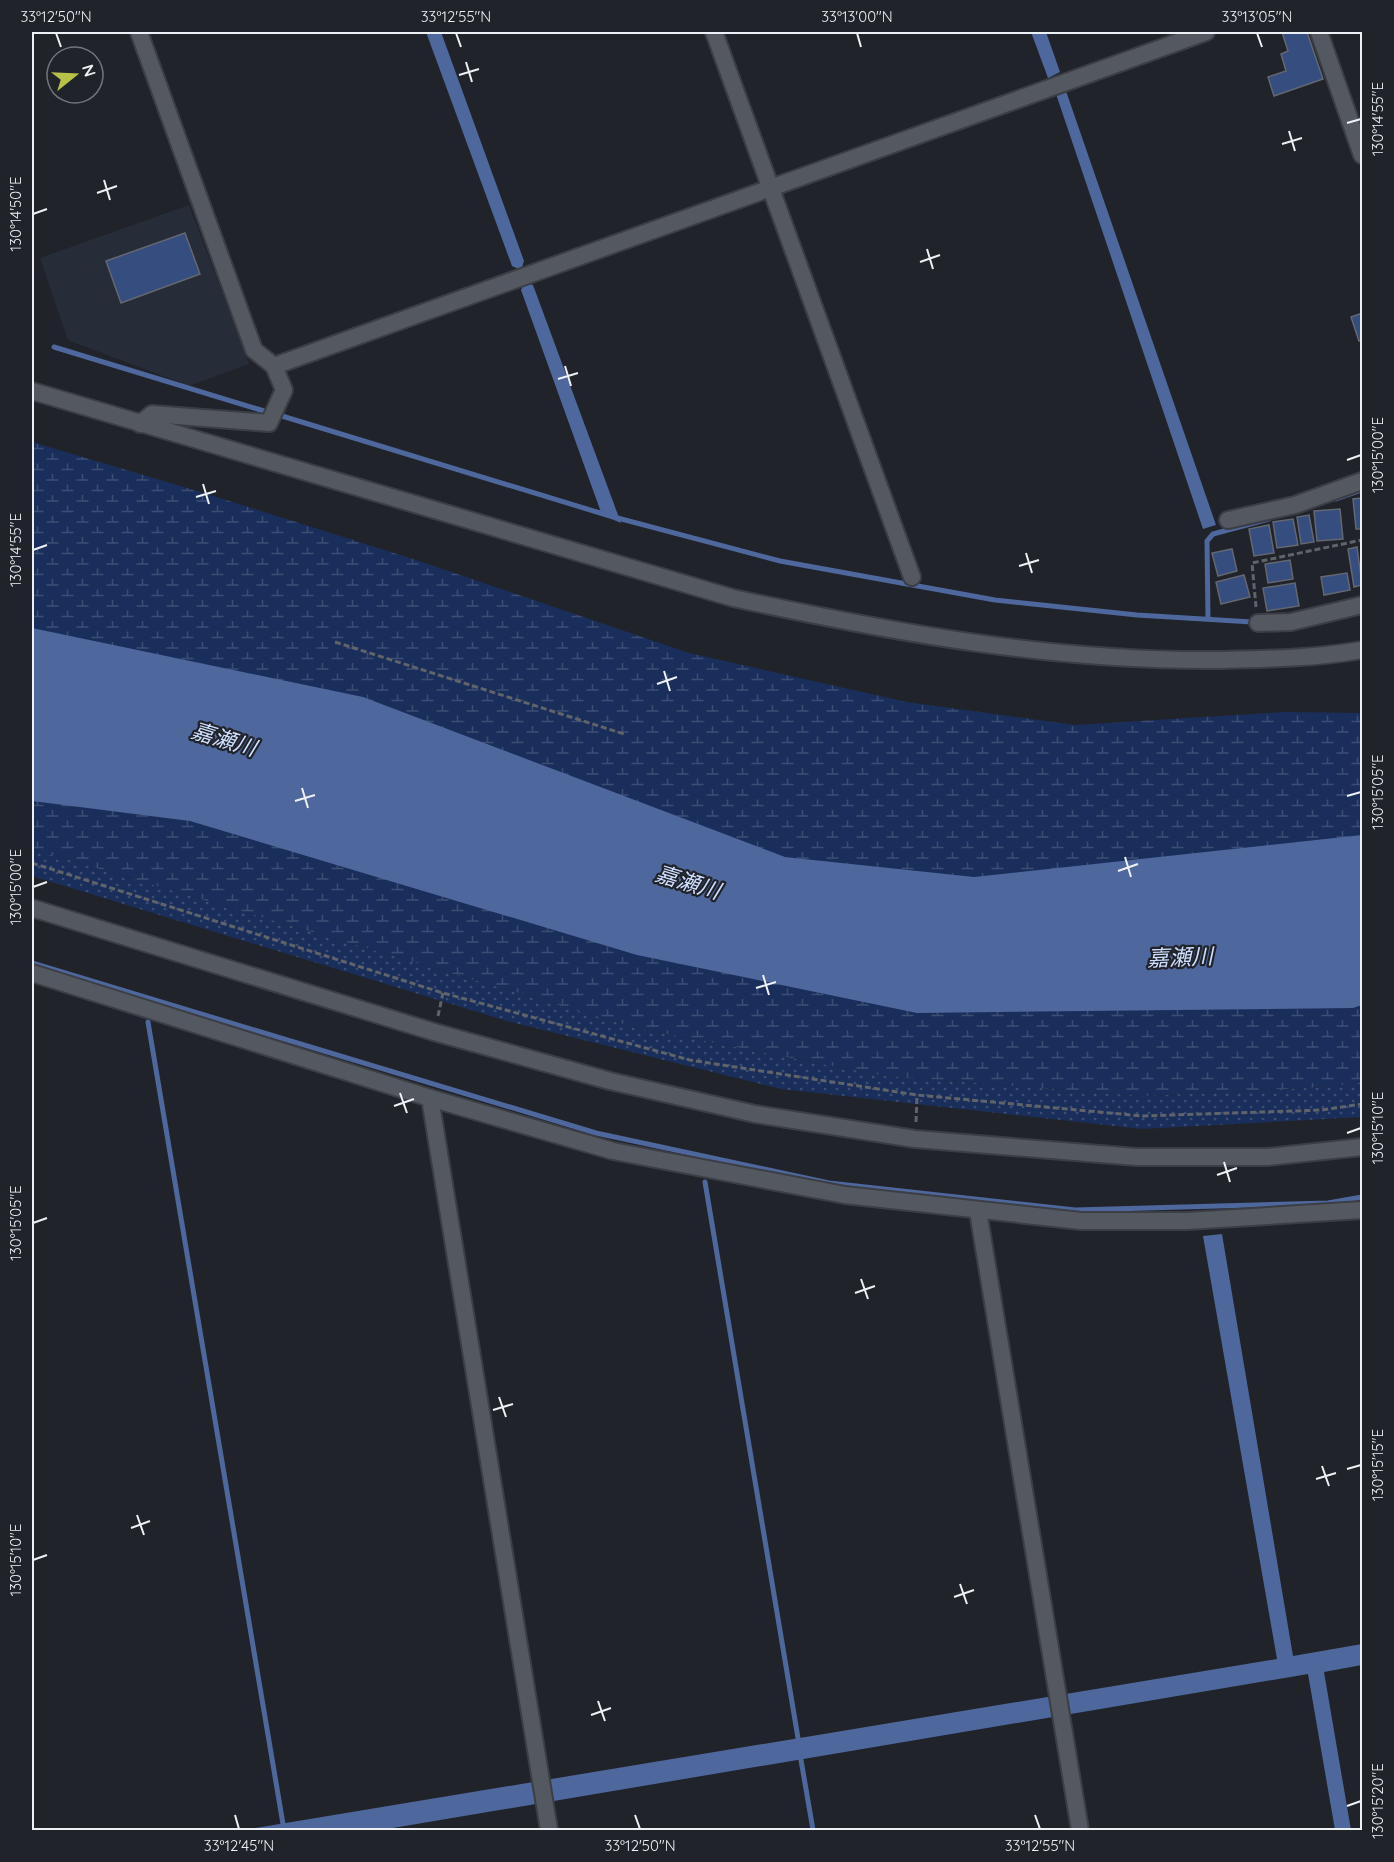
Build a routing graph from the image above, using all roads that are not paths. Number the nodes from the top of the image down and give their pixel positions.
1 (139, 32) edge
2 (714, 32) edge
3 (1206, 32) edge
4 (1319, 32) edge
5 (1362, 155) edge
6 (771, 189) junction
7 (274, 366) junction
8 (32, 391) edge
9 (140, 424) junction
10 (1362, 481) edge
11 (1228, 520) dead end
12 (912, 577) dead end
13 (1362, 605) edge
14 (1258, 623) road end
15 (1362, 650) edge
16 (32, 908) edge
17 (32, 973) edge
18 (430, 1098) junction
19 (1362, 1147) edge
20 (1362, 1210) edge
21 (978, 1211) junction
22 (549, 1830) edge
23 (1080, 1830) edge

1 - 7 street
2 - 6 street
3 - 6 street
4 - 5 street
6 - 7 street
6 - 12 street
7 - 9 street
8 - 9 street
9 - 15 street
10 - 11 street
13 - 14 street
16 - 19 street
17 - 18 street
18 - 21 street
18 - 22 street
20 - 21 street
21 - 23 street

